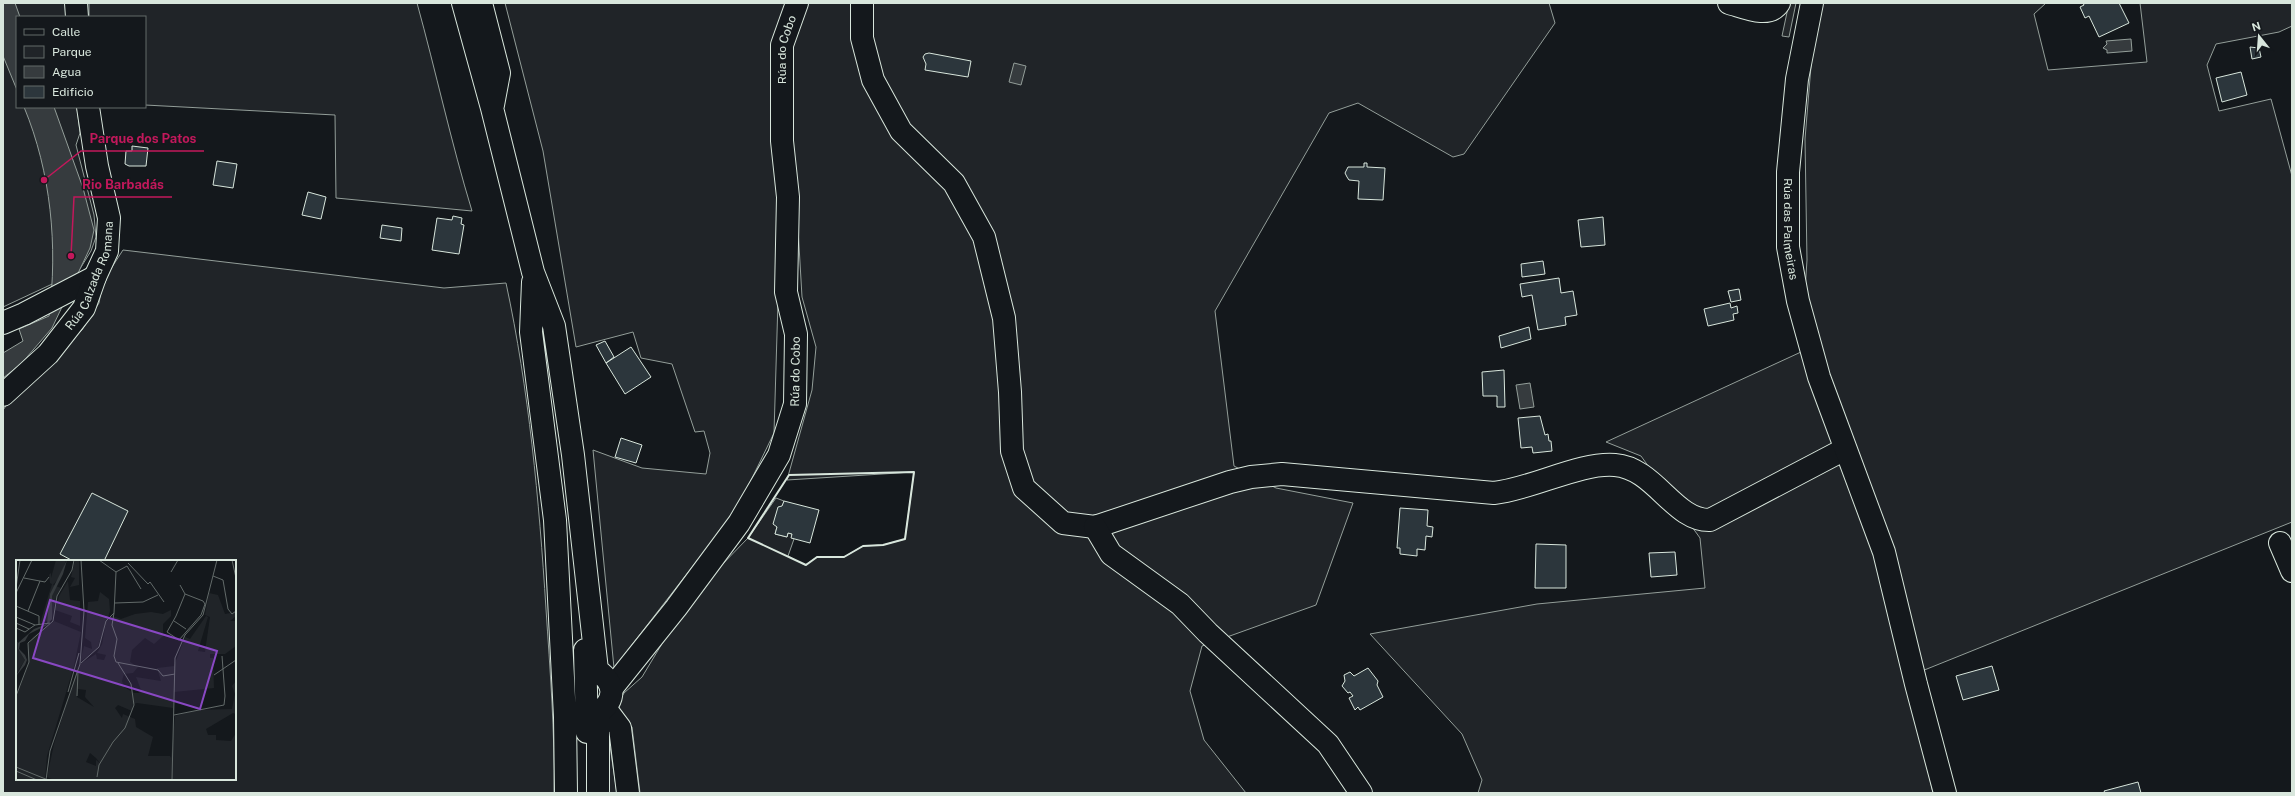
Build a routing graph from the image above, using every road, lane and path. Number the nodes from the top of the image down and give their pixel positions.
1 (76, 3) edge
2 (462, 3) edge
3 (482, 3) edge
4 (797, 3) edge
5 (862, 3) edge
6 (1729, 3) edge
7 (1812, 3) edge
8 (1778, 5) edge
9 (77, 16) edge
10 (88, 108) edge
11 (492, 108) junction
12 (533, 272) junction
13 (95, 277) junction
14 (3, 323) edge
15 (3, 395) edge
16 (1845, 449) junction
17 (1095, 527) junction
18 (2280, 543) dead end
19 (2292, 571) edge
20 (586, 586) junction
21 (589, 707) junction
22 (566, 793) edge
23 (576, 793) edge
24 (587, 793) edge
25 (598, 793) edge
26 (628, 793) edge
27 (1361, 793) edge
28 (1945, 793) edge

1 - 9 street
2 - 11 street
3 - 11 street
4 - 21 street, Rúa do Cobo
5 - 17 street
6 - 8 street
7 - 16 street, Rúa das Palmeiras
10 - 13 street, Rúa Calzada Romana
11 - 12 street
12 - 20 street
12 - 21 street
13 - 14 street
13 - 15 street, Rúa Calzada Romana
16 - 17 street
16 - 28 street, Rúa das Palmeiras
17 - 27 street
18 - 19 street
20 - 21 street
20 - 21 street
21 - 22 street
21 - 23 street
21 - 24 street
21 - 25 street
21 - 26 street

